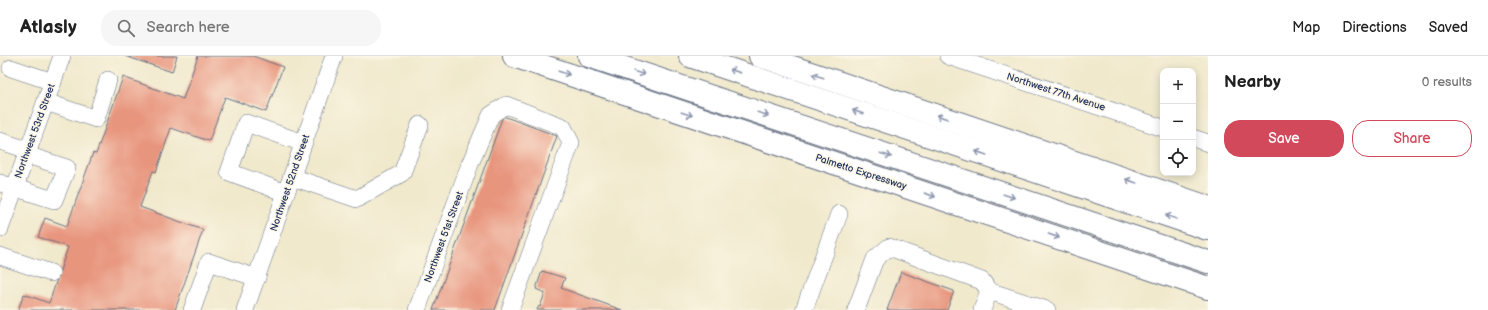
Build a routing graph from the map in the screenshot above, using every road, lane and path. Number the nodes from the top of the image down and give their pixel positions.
1 (62, 56) edge
2 (334, 56) edge
3 (514, 56) edge
4 (589, 56) edge
5 (690, 56) edge
6 (760, 56) edge
7 (948, 56) edge
8 (11, 68) dead end
9 (108, 80) dead end
10 (53, 82) junction
11 (46, 102) junction
12 (420, 125) dead end
13 (1160, 127) edge
14 (1196, 139) edge
15 (0, 141) edge
16 (303, 143) junction
17 (1208, 143) edge
18 (28, 152) junction
19 (292, 177) junction
20 (7, 185) edge
21 (286, 193) junction
22 (1208, 207) edge
23 (839, 214) dead end
24 (0, 228) edge
25 (1208, 229) edge
26 (0, 256) edge
27 (1208, 262) edge
28 (51, 273) dead end
29 (257, 278) junction
30 (1208, 288) edge
31 (989, 291) junction
32 (192, 310) edge
33 (245, 310) edge
34 (417, 310) edge
35 (510, 310) edge
36 (804, 310) edge
37 (856, 310) edge
38 (982, 310) edge
39 (1047, 310) edge

1 - 10 street, Northwest 53rd Street
2 - 16 street, Northwest 52nd Street
3 -> 30 highway, Palmetto Expressway
4 -> 27 highway
25 -> 5 highway
22 -> 6 highway
7 - 13 street, Northwest 77th Avenue
8 - 10 street
9 - 11 street
10 - 11 street, Northwest 53rd Street
11 - 18 street, Northwest 53rd Street
12 - 19 street
14 - 17 street
15 - 18 street
16 - 19 street, Northwest 52nd Street
16 - 21 street
18 - 20 street, Northwest 53rd Street
18 - 20 street
19 - 21 street, Northwest 52nd Street
20 - 24 street, Northwest 53rd Street
21 - 29 street, Northwest 52nd Street
23 - 36 street
26 - 28 street
29 - 32 street
29 - 33 street, Northwest 52nd Street
31 - 37 street
31 - 38 street
31 - 39 street
34 - 35 street, Northwest 51st Street

